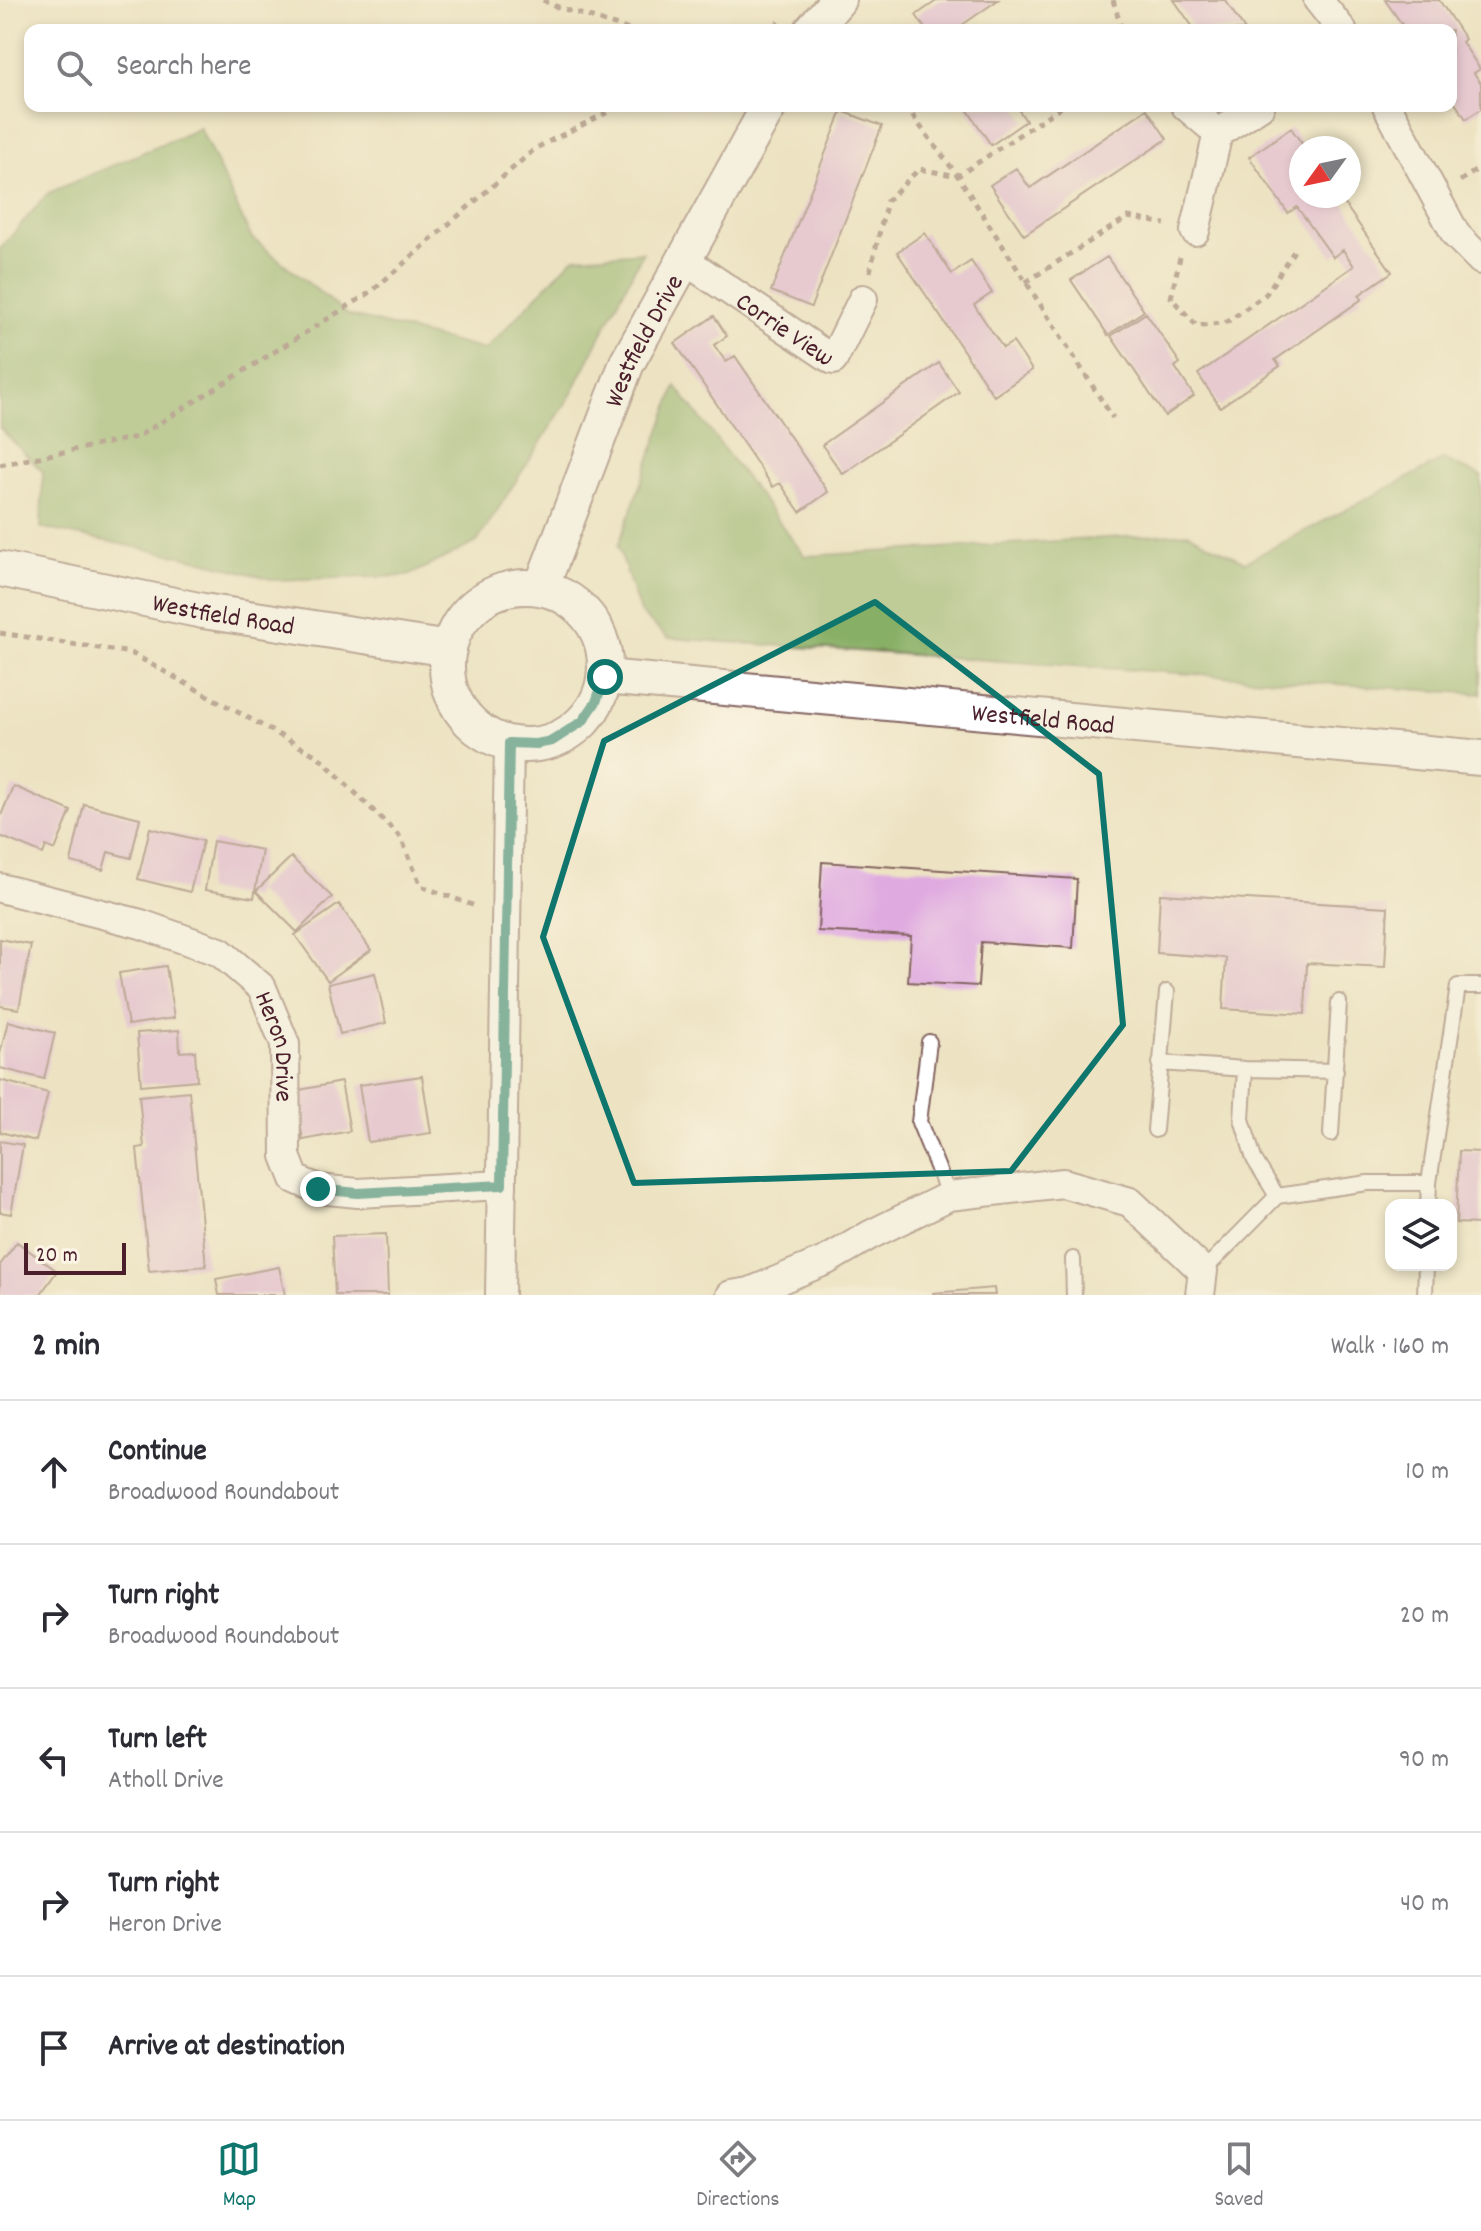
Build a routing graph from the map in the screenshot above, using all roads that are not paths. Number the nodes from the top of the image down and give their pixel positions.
1 (838, 0) edge
2 (1318, 0) edge
3 (817, 24) edge
4 (1337, 24) edge
5 (766, 112) edge
6 (1193, 112) edge
7 (1251, 112) edge
8 (1390, 112) edge
9 (1218, 133) junction
10 (1191, 230) road end
11 (683, 259) junction
12 (1481, 260) edge
13 (863, 299) road end
14 (0, 569) edge
15 (541, 588) junction
16 (449, 649) junction
17 (605, 677) junction
18 (509, 743) junction
19 (1481, 758) edge
20 (0, 888) edge
21 (1481, 986) edge
22 (1167, 992) dead end
23 (1339, 1002) dead end
24 (929, 1042) dead end
25 (1160, 1063) junction
26 (1245, 1069) junction
27 (1336, 1071) junction
28 (1155, 1130) dead end
29 (1331, 1134) dead end
30 (1429, 1183) junction
31 (502, 1185) junction
32 (949, 1196) junction
33 (1277, 1196) junction
34 (1428, 1199) edge
35 (1073, 1259) dead end
36 (1426, 1271) edge
37 (1201, 1283) edge
38 (744, 1294) edge
39 (500, 1295) edge
40 (1074, 1295) edge
41 (1425, 1295) edge

1 - 3 street
2 - 4 street
5 - 11 street, Westfield Drive
6 - 9 street
7 - 9 street
8 - 12 street
9 - 10 street
11 - 13 street, Corrie View
11 - 15 street, Westfield Drive
14 - 16 street, Westfield Road
15 - 16 street
15 - 17 street
16 - 18 street
17 - 18 street
17 - 19 street, Westfield Road
18 - 31 street
20 - 31 street, Heron Drive
21 - 30 lane
22 - 25 lane
23 - 27 lane
24 - 32 lane
25 - 26 lane
25 - 28 lane
26 - 27 lane
26 - 33 lane
27 - 29 lane
30 - 33 lane
30 - 34 lane
31 - 39 street
32 - 37 street
32 - 38 street
33 - 37 lane
35 - 40 lane
36 - 41 lane

